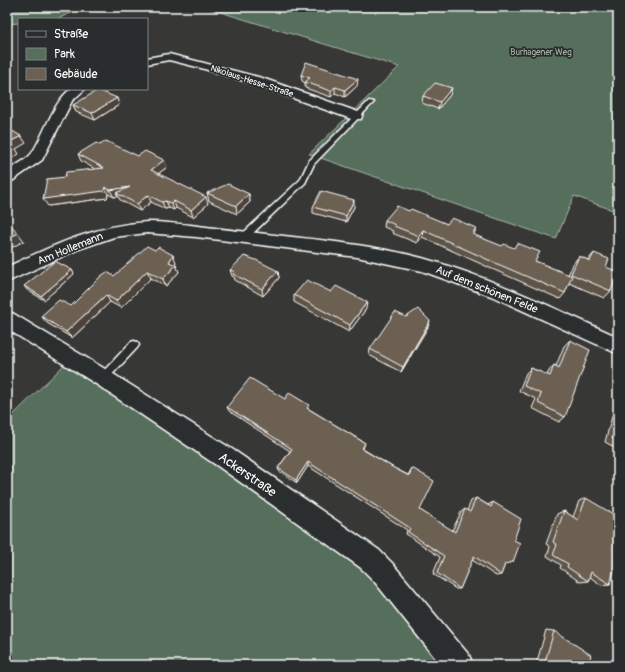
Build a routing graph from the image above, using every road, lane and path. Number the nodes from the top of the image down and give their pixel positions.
1 (148, 61) edge
2 (78, 90) edge
3 (371, 102) dead end
4 (356, 116) junction
5 (7, 178) edge
6 (237, 237) junction
7 (7, 275) edge
8 (7, 319) edge
9 (134, 345) dead end
10 (618, 346) edge
11 (103, 378) junction
12 (459, 665) edge

1 - 4 street, Nikolaus-Hesse-Straße
2 - 5 street
3 - 4 lane
4 - 6 lane
6 - 7 street, Am Hollemann
6 - 10 street, Auf dem schönen Felde
8 - 11 street, Ackerstraße
9 - 11 lane
11 - 12 street, Ackerstraße

